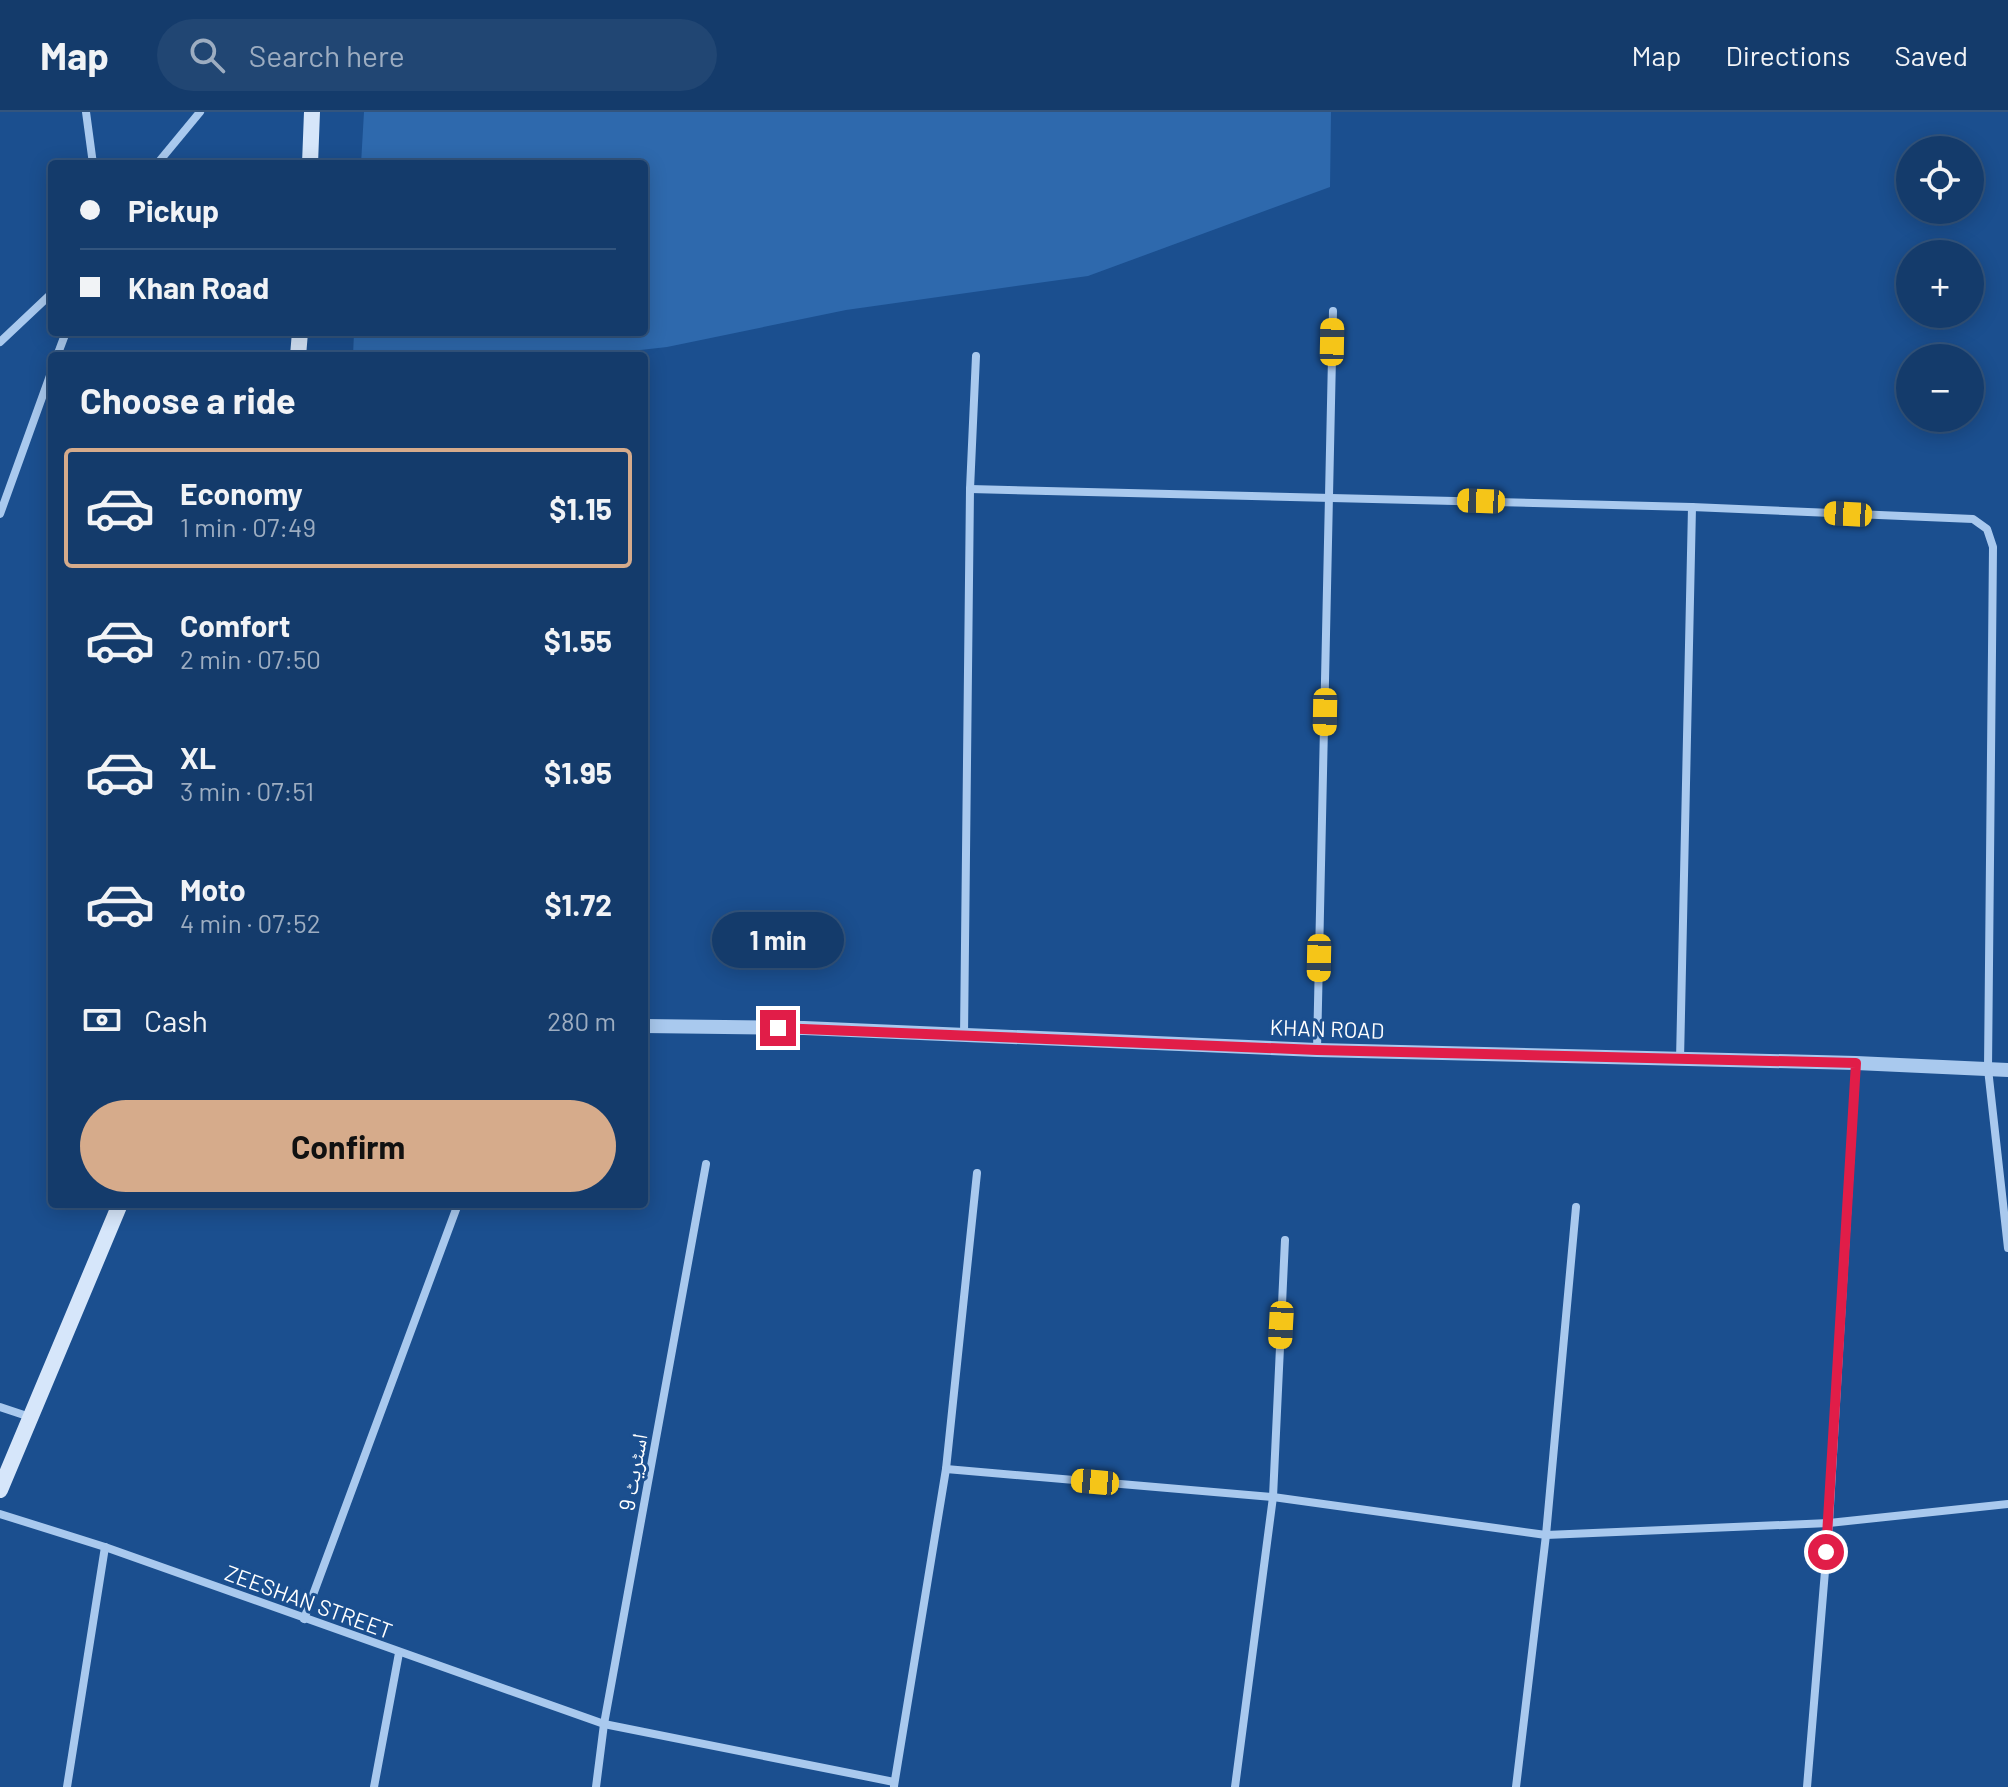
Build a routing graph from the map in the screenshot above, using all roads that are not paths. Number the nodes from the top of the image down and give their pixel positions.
1 (86, 112) edge
2 (200, 112) edge
3 (312, 112) edge
4 (92, 160) edge
5 (160, 160) edge
6 (310, 160) edge
7 (48, 297) edge
8 (1333, 311) dead end
9 (0, 342) edge
10 (976, 356) dead end
11 (48, 381) edge
12 (970, 489) junction
13 (1330, 497) junction
14 (1692, 507) junction
15 (0, 514) edge
16 (648, 1026) edge
17 (964, 1037) junction
18 (1317, 1050) junction
19 (1680, 1060) junction
20 (1856, 1063) junction
21 (1988, 1069) junction
22 (2008, 1070) edge
23 (706, 1164) dead end
24 (977, 1173) dead end
25 (1576, 1207) dead end
26 (118, 1208) edge
27 (457, 1208) edge
28 (1285, 1240) dead end
29 (2008, 1248) edge
30 (0, 1407) edge
31 (30, 1417) junction
32 (946, 1469) junction
33 (0, 1490) edge
34 (1273, 1497) junction
35 (2008, 1504) edge
36 (0, 1514) edge
37 (1829, 1523) junction
38 (1546, 1535) junction
39 (105, 1547) junction
40 (304, 1619) junction
41 (399, 1653) junction
42 (604, 1724) junction
43 (894, 1784) edge
44 (67, 1787) edge
45 (374, 1787) edge
46 (596, 1787) edge
47 (1235, 1787) edge
48 (1516, 1787) edge
49 (1807, 1787) edge

1 - 4 street
2 - 5 street
3 - 6 main road
7 - 9 street
8 - 13 street
10 - 12 street
11 - 15 street
12 - 13 street
12 - 17 street
13 - 14 street
13 - 18 street
14 - 19 street
14 - 21 street
16 - 17 street, KHAN ROAD
17 - 18 street, KHAN ROAD
18 - 19 street, KHAN ROAD
19 - 20 street, KHAN ROAD
20 - 21 street, KHAN ROAD
20 - 37 street
21 - 22 street, KHAN ROAD
21 - 29 street
23 - 42 street, اسٹریٹ 9
24 - 32 street
25 - 38 street
26 - 31 main road
27 - 40 street
28 - 34 street
30 - 31 street
31 - 33 main road
32 - 34 street
32 - 43 street
34 - 38 street
34 - 47 street
35 - 37 street
36 - 39 street, ZEESHAN STREET
37 - 38 street
37 - 49 street
38 - 48 street
39 - 40 street, ZEESHAN STREET
39 - 44 street
40 - 41 street, ZEESHAN STREET
41 - 42 street, ZEESHAN STREET
41 - 45 street
42 - 43 street, ZEESHAN STREET
42 - 46 street, اسٹریٹ 9

